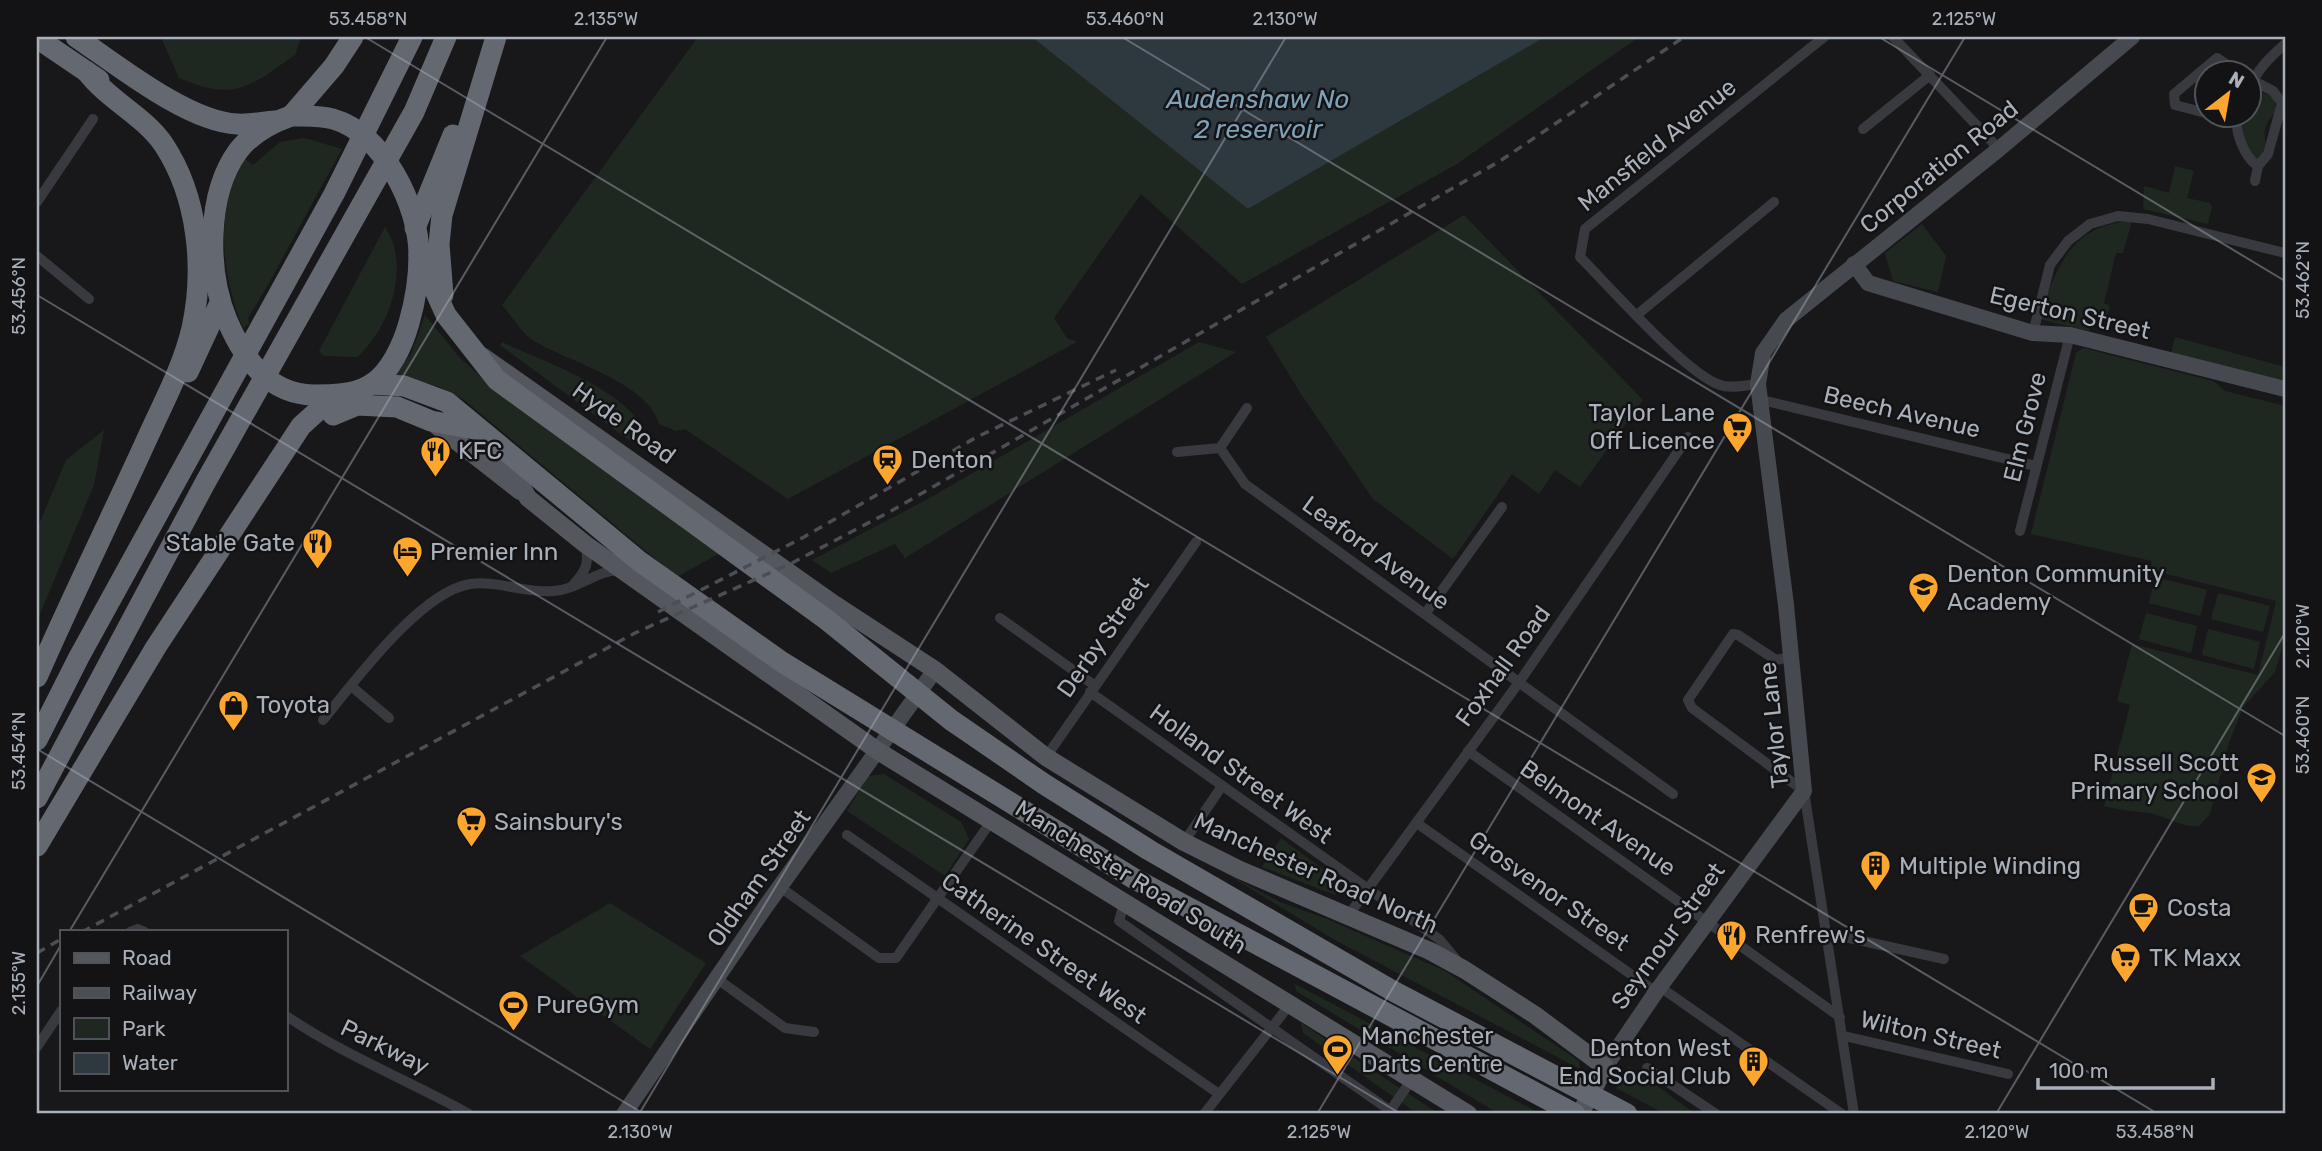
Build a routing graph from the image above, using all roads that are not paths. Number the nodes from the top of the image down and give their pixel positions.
1 (76, 37) edge
2 (353, 37) edge
3 (412, 37) edge
4 (446, 37) edge
5 (496, 37) edge
6 (1824, 37) edge
7 (1893, 37) edge
8 (2132, 37) edge
9 (37, 38) edge
10 (2285, 44) edge
11 (2262, 66) edge
12 (87, 72) junction
13 (1930, 75) junction
14 (2192, 79) edge
15 (2262, 85) edge
16 (2192, 109) edge
17 (93, 119) dead end
18 (284, 119) junction
19 (1863, 130) dead end
20 (2237, 130) edge
21 (1999, 149) junction
22 (2258, 166) junction
23 (2255, 181) dead end
24 (37, 202) edge
25 (1774, 202) dead end
26 (415, 228) junction
27 (2285, 253) edge
28 (419, 255) junction
29 (37, 256) edge
30 (214, 261) junction
31 (1854, 264) junction
32 (89, 299) dead end
33 (220, 303) junction
34 (1638, 314) junction
35 (446, 315) junction
36 (1775, 332) joint
37 (2033, 333) junction
38 (199, 334) junction
39 (2070, 335) junction
40 (372, 384) junction
41 (2285, 389) edge
42 (1758, 392) junction
43 (350, 393) junction
44 (1247, 408) dead end
45 (431, 421) junction
46 (306, 430) junction
47 (489, 436) junction
48 (1688, 437) dead end
49 (1220, 448) junction
50 (1177, 452) dead end
51 (2036, 466) junction
52 (528, 498) junction
53 (679, 505) junction
54 (1502, 506) dead end
55 (2020, 531) dead end
56 (1196, 542) dead end
57 (585, 544) junction
58 (627, 568) junction
59 (571, 587) junction
60 (834, 604) joint
61 (1425, 614) junction
62 (1000, 618) dead end
63 (1790, 657) junction
64 (935, 670) junction
65 (37, 677) edge
66 (1520, 681) junction
67 (351, 686) junction
68 (1092, 688) junction
69 (390, 718) dead end
70 (323, 720) dead end
71 (37, 740) edge
72 (878, 751) junction
73 (1468, 751) junction
74 (1046, 757) junction
75 (1222, 786) junction
76 (1804, 790) junction
77 (1673, 794) dead end
78 (37, 798) edge
79 (992, 820) junction
80 (1418, 824) junction
81 (847, 835) dead end
82 (1184, 842) junction
83 (37, 846) edge
84 (780, 887) junction
85 (1368, 891) junction
86 (939, 900) junction
87 (1124, 903) junction
88 (1348, 916) junction
89 (1708, 921) junction
90 (1827, 933) junction
91 (1944, 959) dead end
92 (1465, 970) junction
93 (716, 978) junction
94 (1658, 990) junction
95 (1291, 1003) junction
96 (60, 1012) edge
97 (287, 1016) edge
98 (1840, 1017) junction
99 (1273, 1026) junction
100 (814, 1032) dead end
101 (1844, 1036) junction
102 (37, 1047) edge
103 (1647, 1068) dead end
104 (1601, 1074) junction
105 (2008, 1074) dead end
106 (1412, 1079) junction
107 (1219, 1094) junction
108 (1393, 1113) edge
109 (469, 1114) edge
110 (624, 1114) edge
111 (1204, 1114) edge
112 (1468, 1114) edge
113 (1579, 1114) edge
114 (1627, 1114) edge
115 (1716, 1114) edge
116 (1842, 1114) edge
117 (1854, 1114) edge

1 - 18 highway
2 - 18 highway
3 - 71 highway
4 - 78 highway
5 - 26 highway
5 - 35 highway
6 - 34 street, Mansfield Avenue
7 - 13 street
8 - 21 street, Corporation Road
9 - 12 highway
10 - 11 street
12 - 30 highway
12 - 38 highway
13 - 19 street
13 - 21 street
14 - 16 street
15 - 22 street
17 - 24 street
18 - 26 highway
18 - 30 highway
20 - 22 street
21 - 31 street, Corporation Road
22 - 23 street
25 - 34 street
26 - 28 highway
27 - 37 street
28 - 35 highway
28 - 40 highway
29 - 32 street
30 - 33 highway
31 - 36 street, Corporation Road
31 - 37 street, Egerton Street
33 - 38 highway
33 - 43 highway
34 - 42 street, Mansfield Avenue
35 - 53 highway
36 - 42 street, Taylor Lane
37 - 39 street, Egerton Street
38 - 65 highway
39 - 41 street, Egerton Street
39 - 51 street, Elm Grove
40 - 43 highway
40 - 47 highway
42 - 51 street, Beech Avenue
42 - 63 street, Taylor Lane
43 - 46 highway
44 - 49 street
45 - 46 highway
45 - 47 highway
45 - 52 main road
46 - 83 highway
47 - 52 main road
47 - 58 highway
48 - 66 street, Foxhall Road
49 - 50 street
49 - 61 street, Leaford Avenue
51 - 55 street, Elm Grove
52 - 57 main road
53 - 60 main road, Hyde Road
53 - 114 highway
54 - 61 street
56 - 68 street, Derby Street
57 - 58 main road
57 - 59 street
58 - 59 street
58 - 72 main road, Manchester Road South
58 - 113 highway
59 - 67 street
60 - 64 main road, Manchester Road North
61 - 66 street, Leaford Avenue
62 - 68 street, Holland Street West
63 - 76 street, Taylor Lane
63 - 76 street
64 - 72 street, Oldham Street
64 - 74 main road, Manchester Road North
66 - 73 street, Foxhall Road
66 - 77 street, Leaford Avenue
67 - 69 street
67 - 70 street
68 - 74 street, Derby Street
68 - 75 street, Holland Street West
72 - 79 main road, Manchester Road South
72 - 84 street, Oldham Street
73 - 80 street, Foxhall Road
73 - 89 street, Belmont Avenue
74 - 82 main road, Manchester Road North
75 - 82 street
75 - 85 street, Holland Street West
76 - 89 street, Seymour Street
76 - 90 street, Taylor Lane
79 - 86 street
79 - 87 main road, Manchester Road South
80 - 85 street, Foxhall Road
80 - 94 street, Grosvenor Street
81 - 86 street, Catherine Street West
82 - 88 main road, Manchester Road North
84 - 86 street
84 - 93 street, Oldham Street
85 - 88 street, Foxhall Road
85 - 92 street, Holland Street West
86 - 107 street, Catherine Street West
87 - 95 main road, Manchester Road South
87 - 99 street
88 - 92 main road, Manchester Road North
89 - 94 street, Seymour Street
89 - 98 street, Belmont Avenue
90 - 91 street
90 - 98 street, Taylor Lane
92 - 104 main road, Manchester Road North
93 - 100 street
93 - 110 street, Oldham Street
94 - 104 street, Seymour Street
94 - 116 street, Grosvenor Street
95 - 99 street
95 - 106 main road, Manchester Road South
96 - 102 street
97 - 109 street, Parkway
98 - 101 street, Taylor Lane
99 - 107 street
99 - 108 street
101 - 105 street, Wilton Street
101 - 117 street, Taylor Lane
103 - 115 street
104 - 113 main road, Seymour Street
106 - 108 street
106 - 112 main road, Manchester Road South
107 - 111 street

